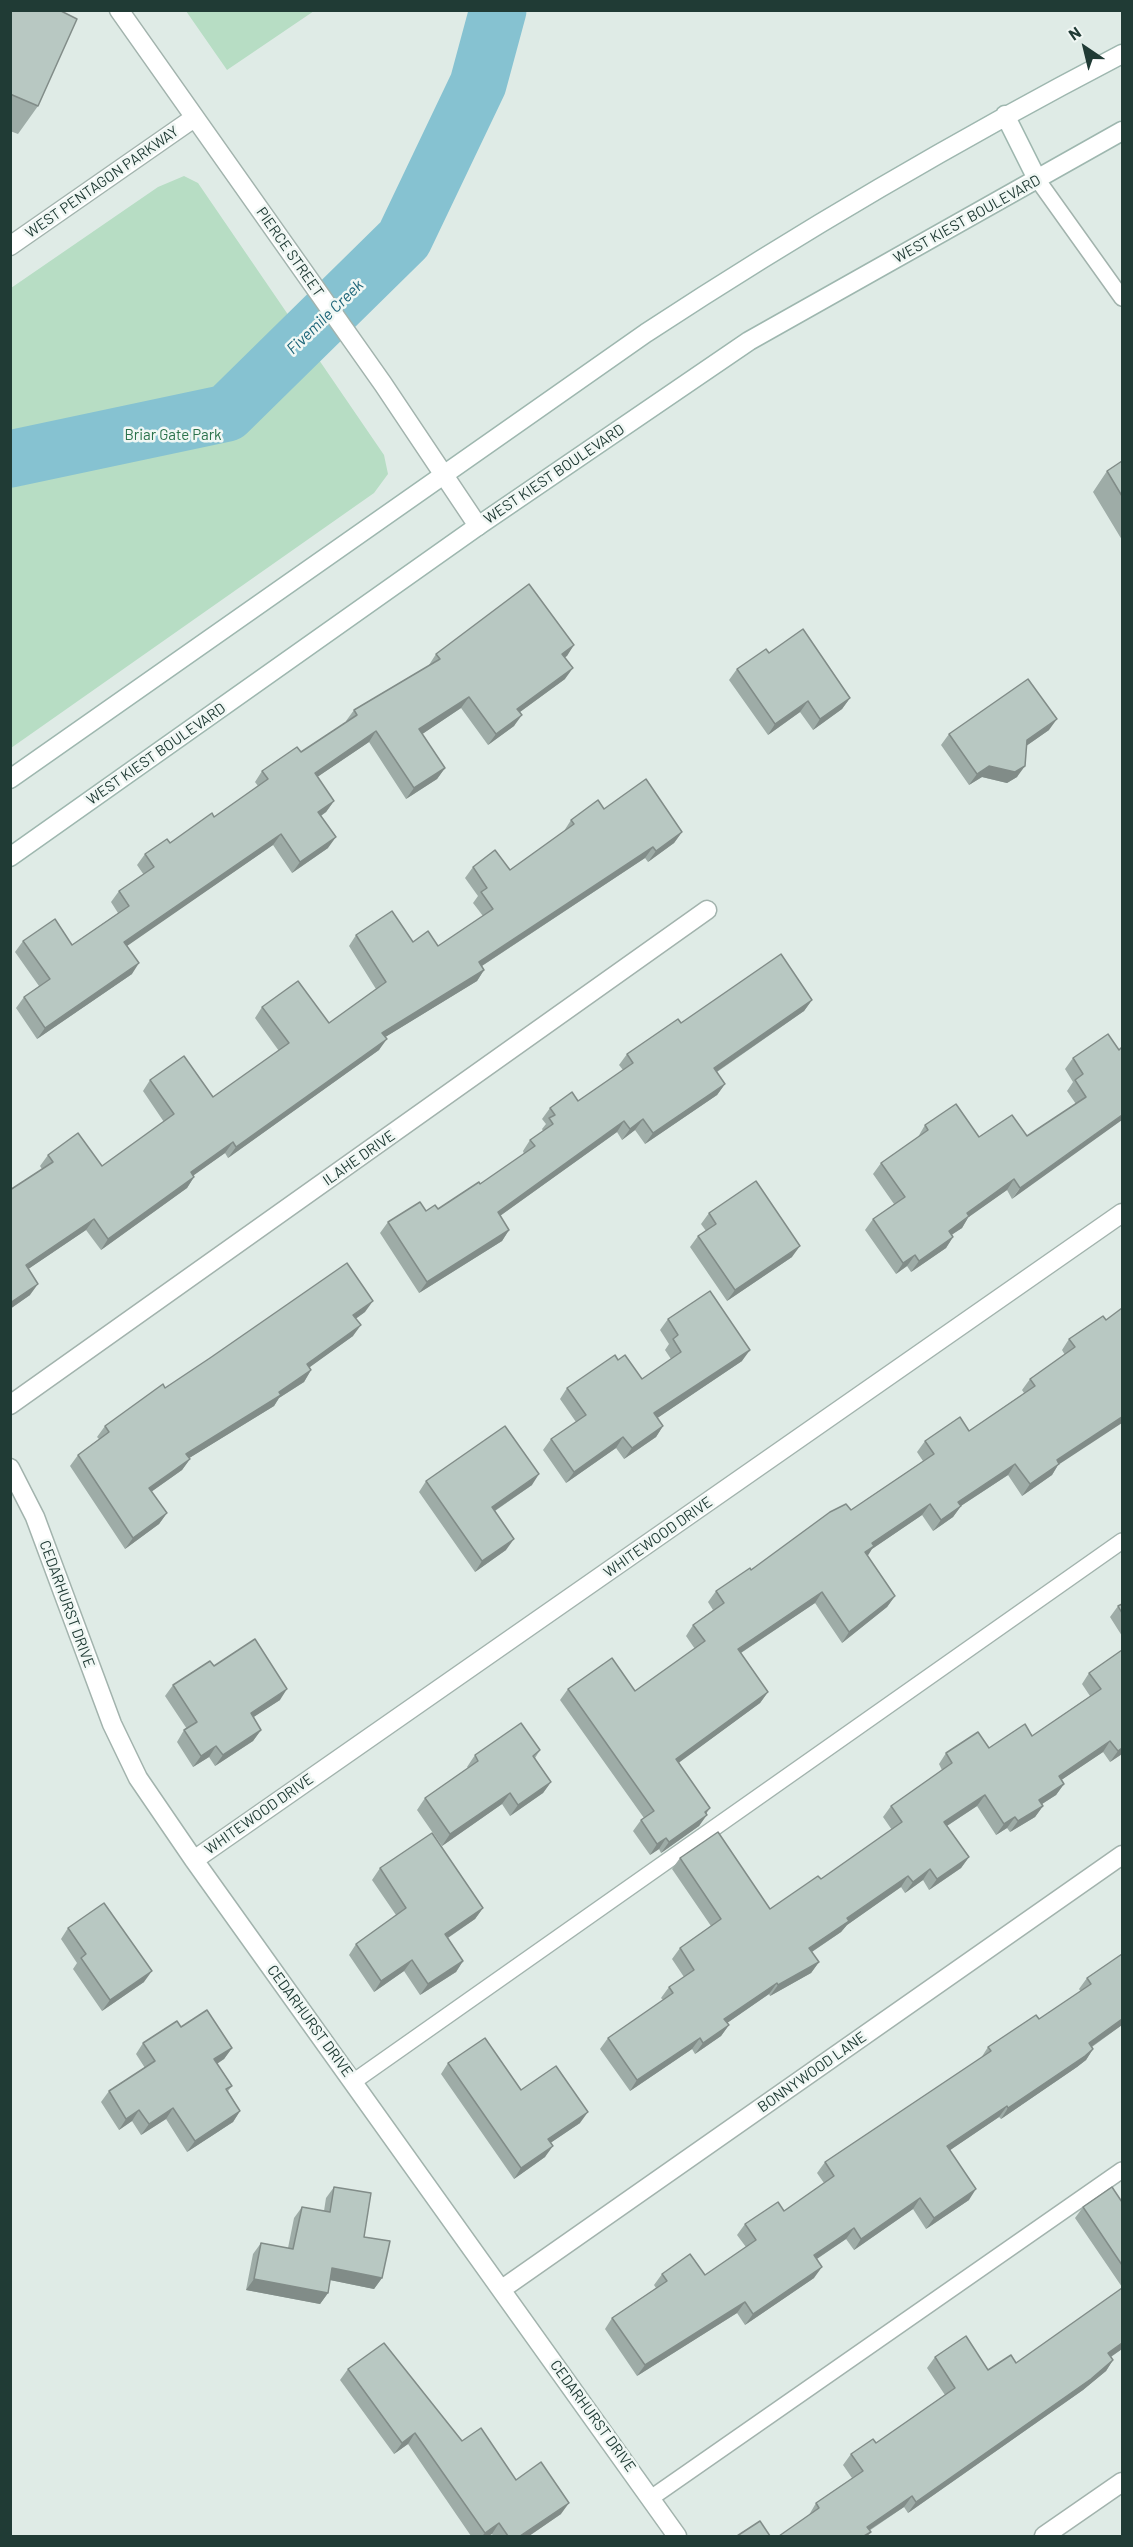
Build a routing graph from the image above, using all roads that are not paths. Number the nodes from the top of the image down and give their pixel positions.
1 (119, 10) edge
2 (1122, 54) edge
3 (1005, 115) junction
4 (194, 118) junction
5 (1122, 131) edge
6 (1037, 179) junction
7 (10, 246) edge
8 (1122, 298) edge
9 (444, 474) junction
10 (478, 526) junction
11 (10, 779) edge
12 (10, 857) edge
13 (707, 910) dead end
14 (1122, 1213) edge
15 (10, 1405) edge
16 (10, 1468) edge
17 (1122, 1540) edge
18 (1122, 1855) edge
19 (194, 1860) junction
20 (353, 2082) junction
21 (1122, 2170) edge
22 (502, 2289) junction
23 (1122, 2482) edge
24 (651, 2498) junction
25 (677, 2536) edge
26 (1044, 2536) edge

1 - 4 street, PIERCE STREET
2 - 3 street
3 - 6 street
3 - 9 street
4 - 7 street, WEST PENTAGON PARKWAY
4 - 9 street, PIERCE STREET
5 - 6 street, WEST KIEST BOULEVARD
6 - 8 lane
6 - 10 street, WEST KIEST BOULEVARD
9 - 10 street, PIERCE STREET
9 - 11 street
10 - 12 street, WEST KIEST BOULEVARD
13 - 15 street, ILAHE DRIVE
14 - 19 street, WHITEWOOD DRIVE
16 - 19 street, CEDARHURST DRIVE
17 - 20 lane
18 - 22 street, BONNYWOOD LANE
19 - 20 street, CEDARHURST DRIVE
20 - 22 street, CEDARHURST DRIVE
21 - 24 lane
22 - 24 street, CEDARHURST DRIVE
23 - 26 street
24 - 25 street, CEDARHURST DRIVE

